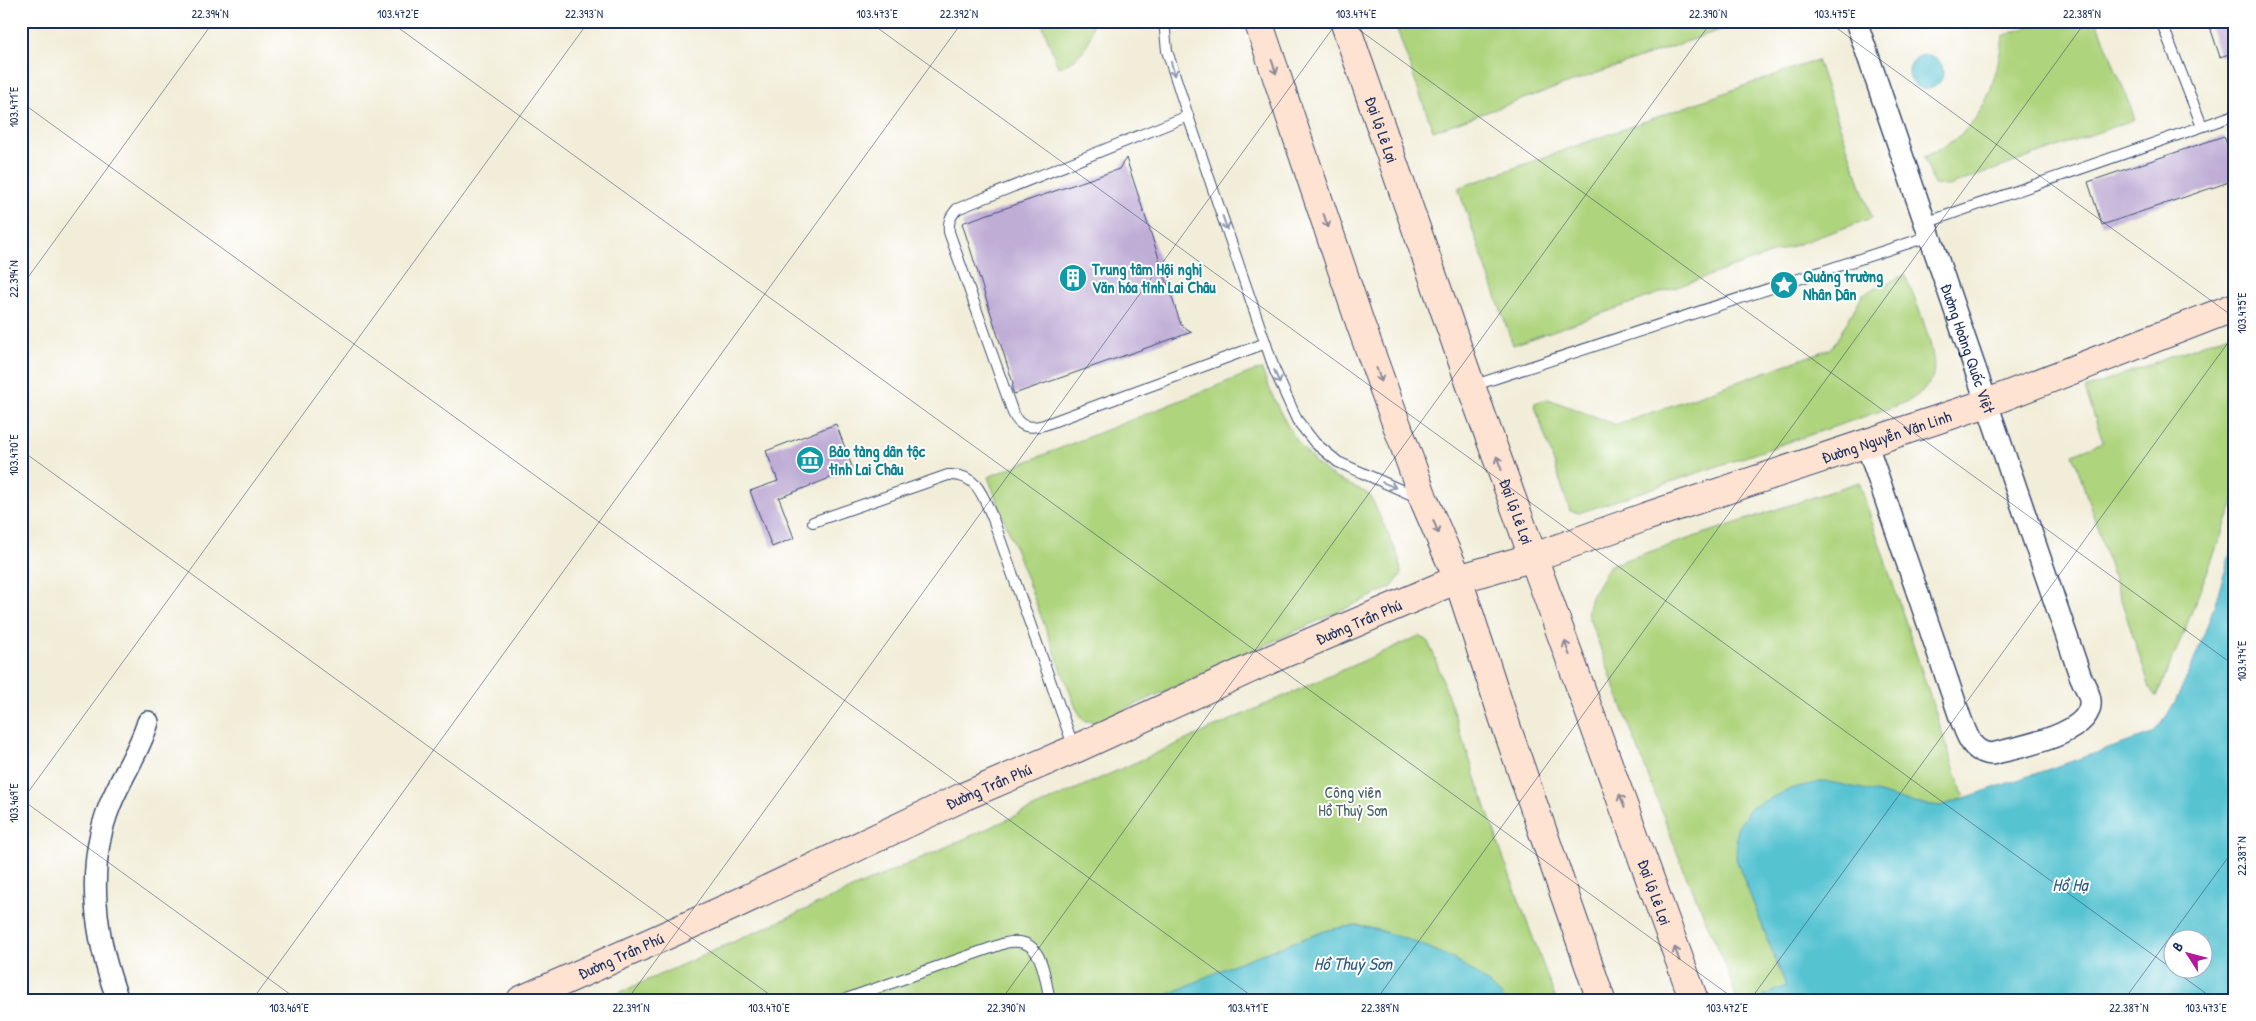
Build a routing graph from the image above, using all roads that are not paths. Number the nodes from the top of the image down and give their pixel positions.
1 (1164, 21) edge
2 (1258, 21) edge
3 (1344, 21) edge
4 (1856, 21) edge
5 (2161, 21) edge
6 (2235, 115) edge
7 (1188, 116) junction
8 (2202, 126) junction
9 (1927, 230) junction
10 (2235, 307) edge
11 (1266, 343) junction
12 (1471, 386) junction
13 (1987, 403) junction
14 (1866, 442) junction
15 (1424, 500) junction
16 (813, 522) dead end
17 (1534, 557) junction
18 (1458, 579) junction
19 (148, 722) dead end
20 (1074, 749) junction
21 (118, 1000) edge
22 (521, 1000) edge
23 (843, 1000) edge
24 (1050, 1000) edge
25 (1601, 1000) edge
26 (1694, 1000) edge

1 -> 7 lane
2 -> 15 main road
3 - 12 main road, Đại lộ Lê Lợi
4 - 9 street, Đường Hoàng Quốc Việt
5 - 8 lane
6 - 8 lane
7 -> 11 lane
7 - 11 lane
8 - 9 lane
9 - 12 lane
9 - 13 street, Đường Hoàng Quốc Việt
10 - 13 main road, Đường Nguyễn Văn Linh
11 -> 15 lane
17 -> 12 main road, Đại lộ Lê Lợi
13 - 14 main road, Đường Nguyễn Văn Linh
13 - 14 street, Đường Hoàng Quốc Việt
14 - 17 main road, Đường Nguyễn Văn Linh
15 -> 18 main road
16 - 20 lane
17 - 18 main road, Đường Nguyễn Văn Linh
26 -> 17 main road, Đại lộ Lê Lợi
18 - 20 main road, Đường Trần Phú
18 - 25 main road
19 - 21 street
20 - 22 main road, Đường Trần Phú
23 - 24 lane

